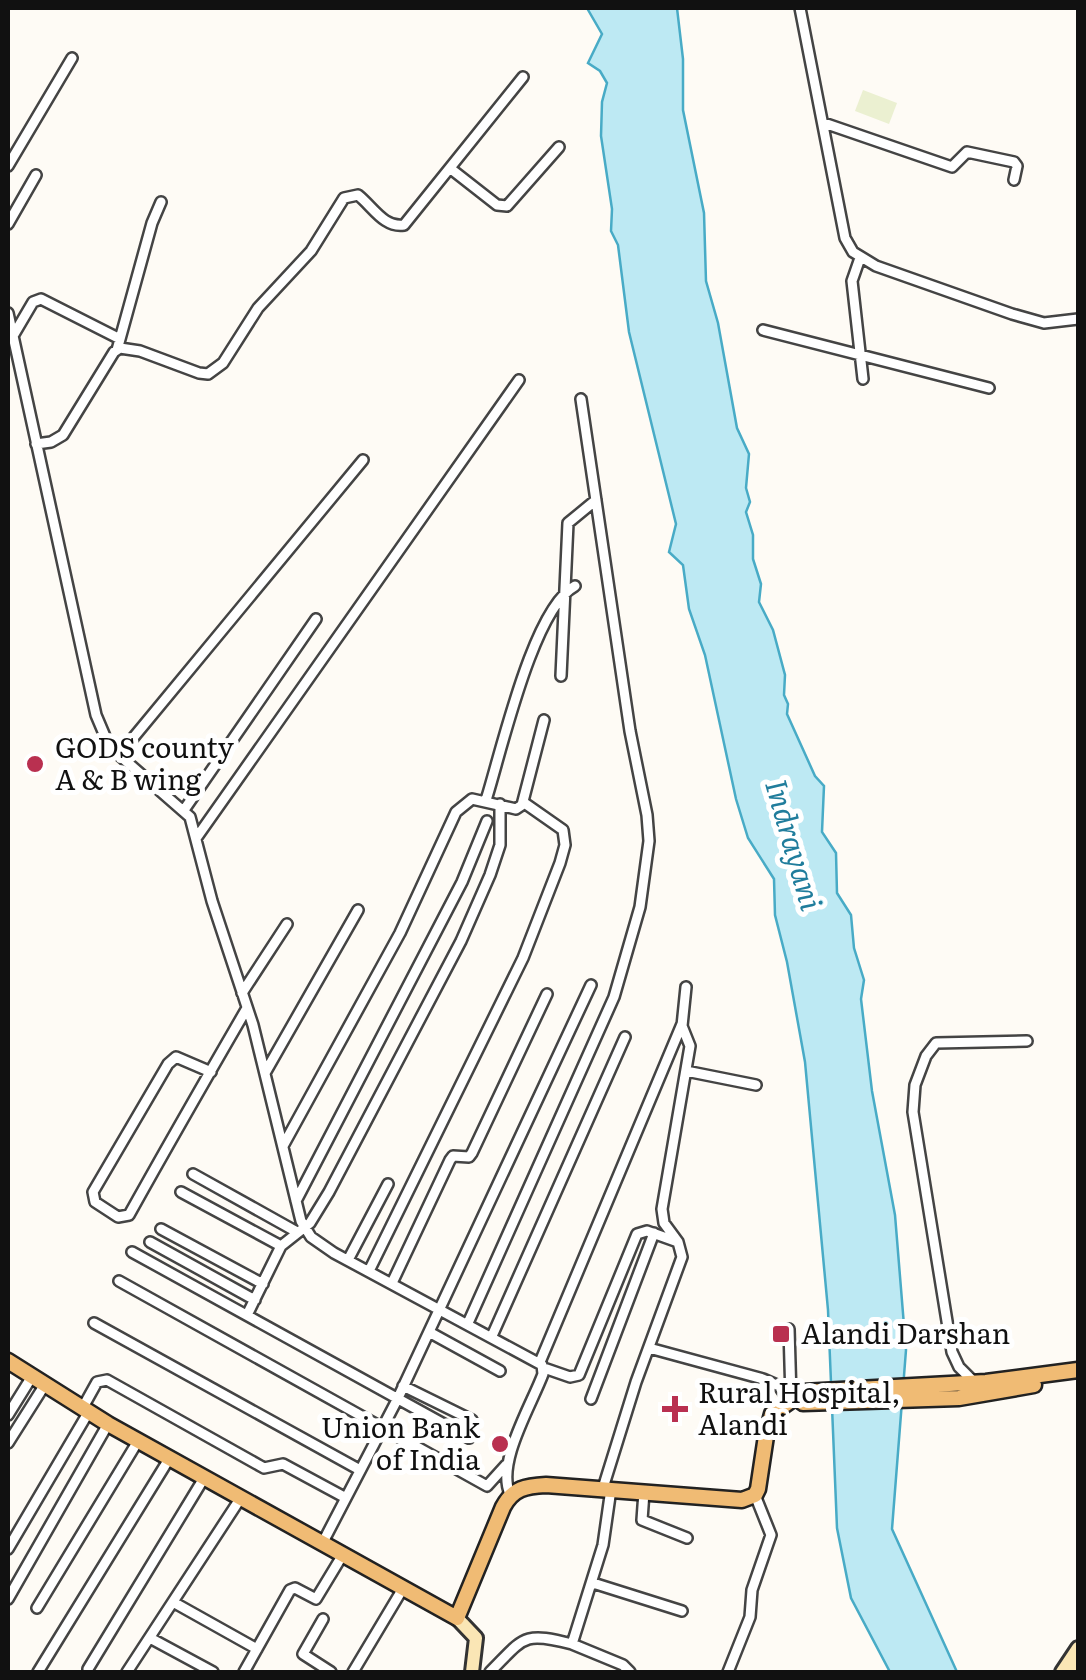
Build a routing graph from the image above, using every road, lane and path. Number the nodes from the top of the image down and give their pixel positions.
1 (800, 8) edge
2 (72, 58) dead end
3 (523, 77) dead end
4 (824, 123) junction
5 (559, 147) dead end
6 (8, 166) edge
7 (451, 169) junction
8 (36, 175) dead end
9 (1014, 180) dead end
10 (161, 202) dead end
11 (8, 224) edge
12 (860, 258) junction
13 (8, 312) edge
14 (1078, 319) edge
15 (764, 330) dead end
16 (13, 336) junction
17 (119, 344) junction
18 (861, 354) junction
19 (863, 379) dead end
20 (519, 380) dead end
21 (990, 388) dead end
22 (581, 399) dead end
23 (36, 444) junction
24 (362, 460) dead end
25 (596, 500) junction
26 (575, 586) dead end
27 (563, 594) junction
28 (316, 618) dead end
29 (561, 676) dead end
30 (544, 720) dead end
31 (119, 756) junction
32 (486, 800) junction
33 (523, 802) junction
34 (500, 804) junction
35 (184, 810) junction
36 (487, 822) dead end
37 (196, 838) junction
38 (358, 910) dead end
39 (287, 924) dead end
40 (591, 985) dead end
41 (686, 987) dead end
42 (242, 993) junction
43 (547, 994) dead end
44 (247, 1008) junction
45 (682, 1023) junction
46 (624, 1038) dead end
47 (1027, 1042) dead end
48 (686, 1071) junction
49 (211, 1072) junction
50 (265, 1072) junction
51 (756, 1085) dead end
52 (283, 1146) junction
53 (193, 1174) dead end
54 (388, 1184) dead end
55 (181, 1192) dead end
56 (296, 1202) junction
57 (161, 1229) dead end
58 (300, 1230) junction
59 (654, 1233) junction
60 (150, 1242) dead end
61 (678, 1242) junction
62 (282, 1246) junction
63 (132, 1252) dead end
64 (348, 1260) junction
65 (369, 1271) junction
66 (119, 1281) dead end
67 (392, 1283) junction
68 (263, 1284) junction
69 (255, 1300) junction
70 (440, 1309) junction
71 (247, 1315) junction
72 (94, 1323) dead end
73 (468, 1324) junction
74 (788, 1329) dead end
75 (429, 1332) junction
76 (492, 1336) junction
77 (648, 1348) junction
78 (8, 1362) edge
79 (542, 1365) junction
80 (1078, 1370) edge
81 (500, 1371) dead end
82 (1078, 1378) edge
83 (38, 1382) junction
84 (975, 1383) junction
85 (1010, 1384) junction
86 (403, 1386) junction
87 (958, 1390) junction
88 (398, 1398) junction
89 (590, 1399) dead end
90 (801, 1399) junction
91 (85, 1411) junction
92 (8, 1415) edge
93 (472, 1420) dead end
94 (108, 1424) junction
95 (381, 1430) junction
96 (469, 1438) dead end
97 (138, 1441) junction
98 (8, 1442) edge
99 (170, 1458) junction
100 (506, 1465) junction
101 (360, 1470) junction
102 (204, 1478) junction
103 (607, 1488) junction
104 (644, 1492) junction
105 (510, 1494) junction
106 (755, 1496) junction
107 (240, 1498) junction
108 (346, 1498) junction
109 (687, 1538) dead end
110 (322, 1544) junction
111 (8, 1550) edge
112 (342, 1556) junction
113 (592, 1583) junction
114 (402, 1590) junction
115 (8, 1599) edge
116 (173, 1602) junction
117 (37, 1608) dead end
118 (682, 1611) dead end
119 (457, 1618) junction
120 (323, 1619) dead end
121 (150, 1638) junction
122 (572, 1644) junction
123 (1078, 1648) edge
124 (257, 1649) junction
125 (1078, 1664) edge
126 (88, 1669) dead end
127 (38, 1672) edge
128 (128, 1672) edge
129 (213, 1672) edge
130 (244, 1672) edge
131 (331, 1672) edge
132 (353, 1672) edge
133 (472, 1672) edge
134 (490, 1672) edge
135 (630, 1672) edge
136 (728, 1672) edge
137 (1062, 1672) edge
138 (1073, 1672) edge

1 - 4 street
2 - 6 street
3 - 7 street
4 - 9 street
4 - 12 street
5 - 7 street
7 - 17 street
8 - 11 street
10 - 17 street
12 - 14 street
12 - 18 street
13 - 16 street
15 - 18 street
16 - 17 street
16 - 23 street
17 - 23 street
18 - 19 street
18 - 21 street
20 - 37 street
22 - 25 street
23 - 31 street
24 - 31 street
25 - 27 street
25 - 73 street
26 - 27 street
27 - 29 street
27 - 32 street
28 - 35 street
30 - 33 street
31 - 35 street
32 - 34 street
32 - 52 street
33 - 34 street
33 - 65 street
34 - 58 street
35 - 37 street
36 - 56 street
37 - 42 street
38 - 50 street
39 - 42 street
40 - 70 street
41 - 45 street
42 - 44 street
43 - 67 street
44 - 49 street
44 - 50 street
45 - 48 street
45 - 79 street
46 - 76 street
47 - 84 street
48 - 51 street
48 - 61 street
49 - 49 street
50 - 52 street
52 - 56 street
53 - 58 street
54 - 64 street
55 - 62 street
56 - 58 street
57 - 68 street
58 - 62 street
58 - 64 street
59 - 61 street
59 - 79 street
59 - 89 street
60 - 69 street
61 - 77 street
62 - 68 street
63 - 71 street
64 - 65 street
65 - 67 street
66 - 95 street
67 - 70 street
68 - 69 street
69 - 71 street
70 - 73 street
70 - 75 street
71 - 88 street
72 - 101 street
73 - 76 street
74 - 90 street
75 - 81 street
75 - 86 street
76 - 79 street
77 - 90 street
77 - 103 street
78 - 83 main road
79 - 100 street
80 - 85 main road
82 - 85 main road
83 - 91 main road
83 - 92 street
83 - 98 street
84 - 85 main road
84 - 87 main road
85 - 87 main road
86 - 88 street
86 - 93 street
87 - 90 main road
88 - 95 street
88 - 96 street
90 - 106 main road
91 - 94 main road
91 - 108 street
91 - 111 street
94 - 97 main road
94 - 115 street
95 - 100 street
95 - 101 street
97 - 99 main road
97 - 117 street
99 - 102 main road
99 - 127 street
100 - 105 street
101 - 108 street
102 - 107 main road
102 - 126 street
103 - 104 main road
103 - 105 main road
103 - 113 street
104 - 106 main road
104 - 109 street
105 - 119 main road
106 - 136 street
107 - 110 main road
107 - 116 street
108 - 110 street
110 - 112 main road
112 - 114 main road
112 - 124 street
113 - 118 street
113 - 122 street
114 - 119 main road
114 - 132 street
116 - 121 street
116 - 124 street
119 - 133 main road
120 - 131 street
121 - 128 street
121 - 129 street
122 - 134 street
122 - 135 street
123 - 137 main road
124 - 130 street
125 - 138 main road

